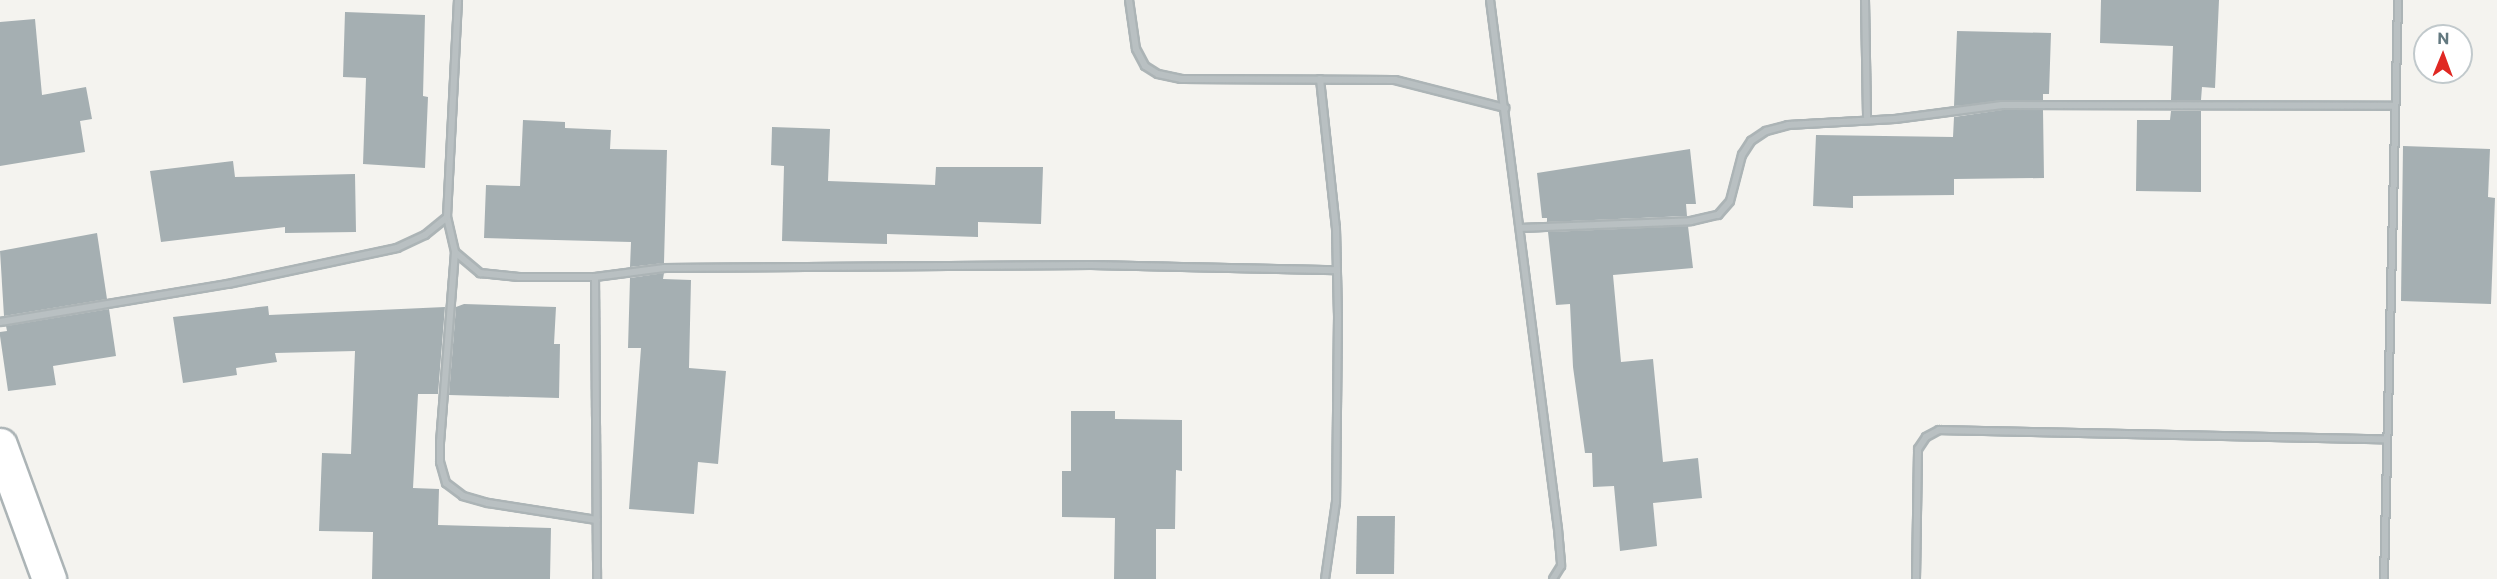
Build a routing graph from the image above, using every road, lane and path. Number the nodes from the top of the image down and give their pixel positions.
1 (458, 0) edge
2 (1129, 0) edge
3 (1490, 0) edge
4 (1865, 0) edge
5 (2398, 0) edge
6 (1320, 79) junction
7 (2395, 106) junction
8 (1505, 108) junction
9 (1867, 120) junction
10 (447, 217) junction
11 (1520, 228) junction
12 (455, 252) junction
13 (1337, 270) junction
14 (596, 277) junction
15 (0, 322) edge
16 (2387, 439) junction
17 (0, 445) edge
18 (597, 520) junction
19 (49, 579) edge
20 (597, 579) edge
21 (1325, 579) edge
22 (1553, 579) edge
23 (1916, 579) edge
24 (2384, 579) edge

1 - 10 street
2 - 6 street
3 - 8 street
4 - 9 street
5 - 7 street
6 - 8 street
6 - 13 street
7 - 9 street
7 - 16 street
8 - 11 street
9 - 11 street
10 - 12 street
10 - 15 street
11 - 22 street
12 - 14 street
12 - 18 street
13 - 14 street
13 - 21 street
14 - 18 street
16 - 23 street
16 - 24 street
17 - 19 street
18 - 20 street

